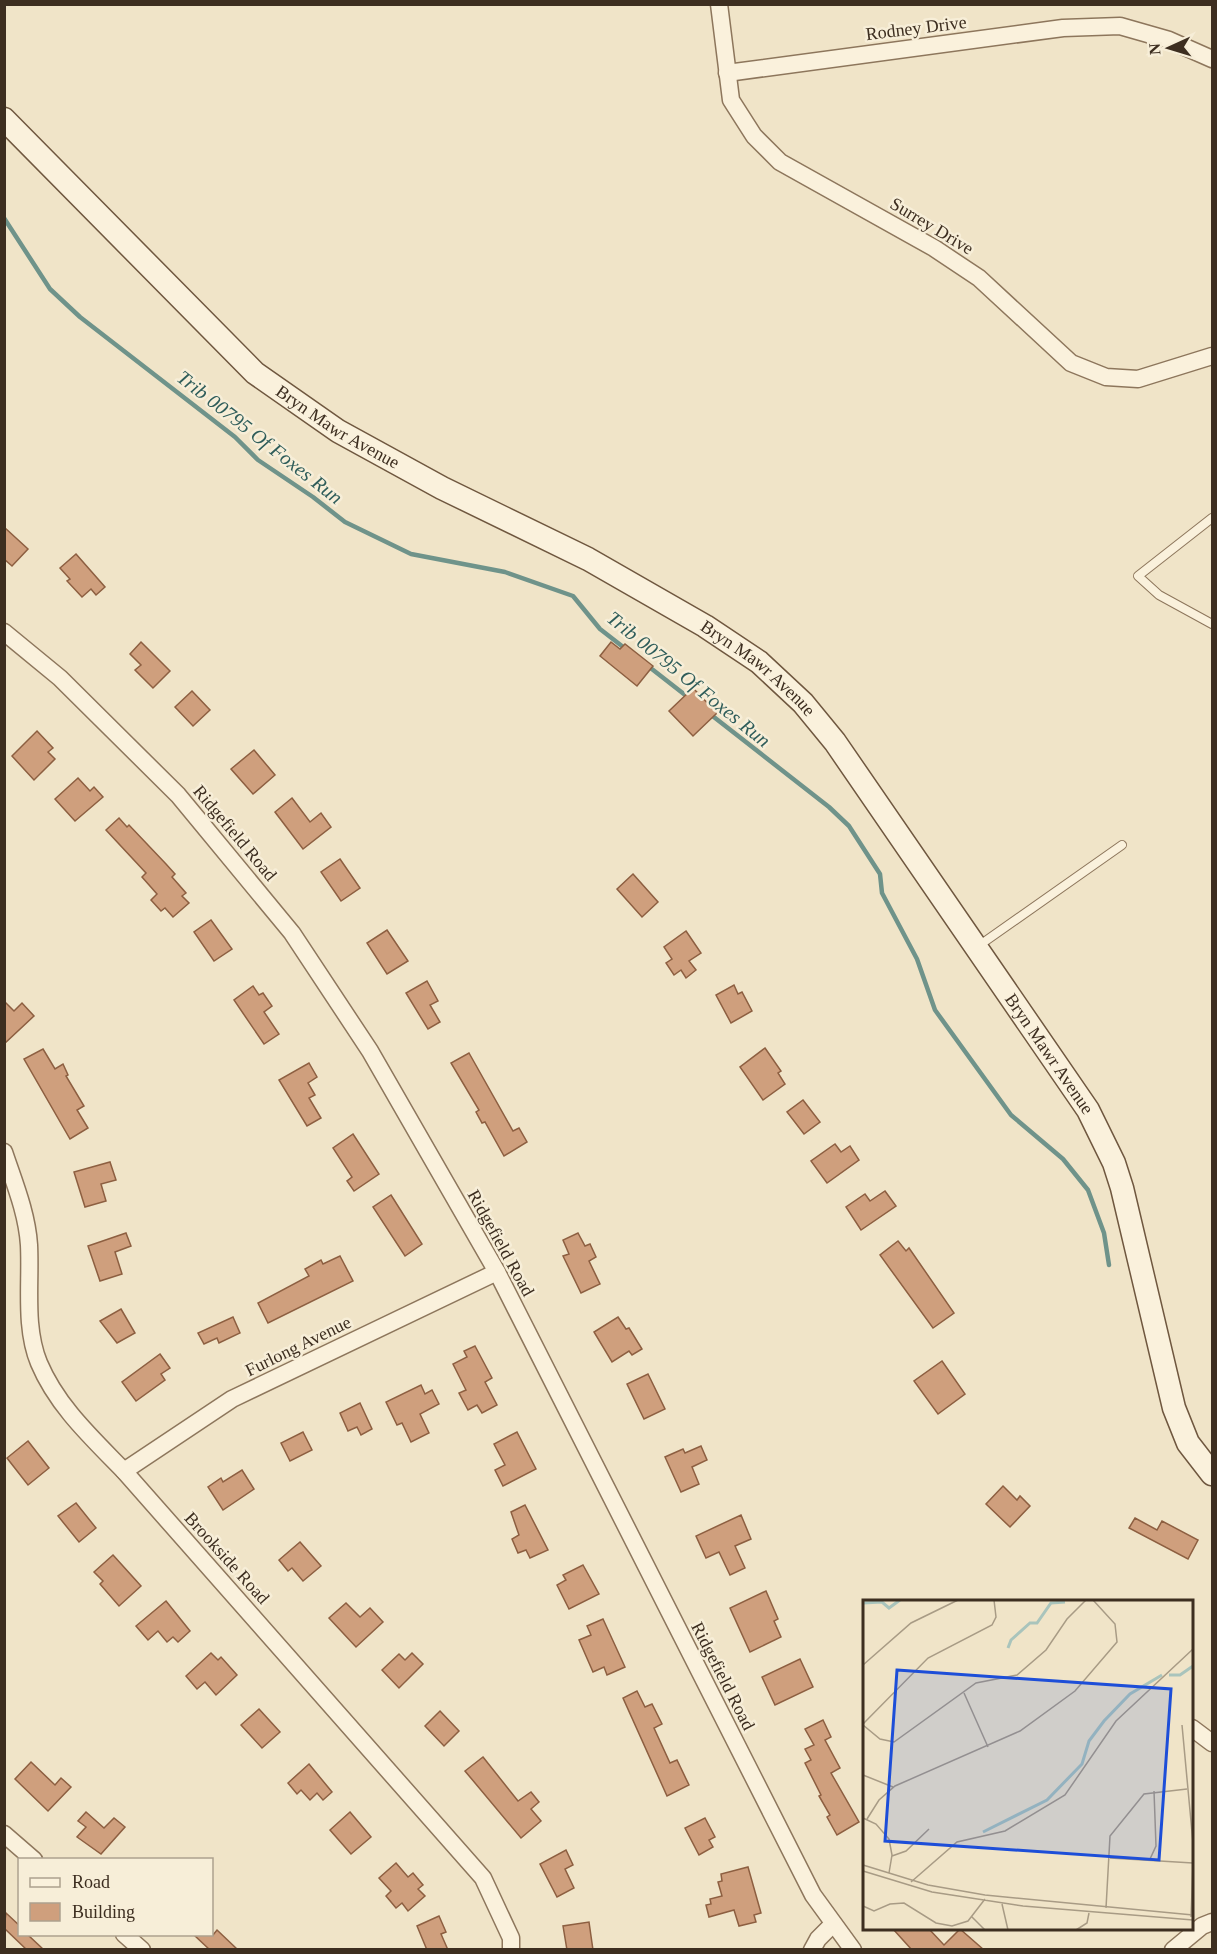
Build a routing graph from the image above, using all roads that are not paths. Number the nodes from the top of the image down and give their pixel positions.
1 (719, 4) edge
2 (1212, 59) edge
3 (728, 73) junction
4 (4, 118) edge
5 (1212, 356) edge
6 (1212, 518) edge
7 (1212, 624) edge
8 (4, 632) edge
9 (1122, 845) dead end
10 (977, 947) junction
11 (4, 1152) edge
12 (497, 1272) junction
13 (124, 1471) junction
14 (1212, 1474) edge
15 (1193, 1729) edge
16 (1212, 1743) edge
17 (4, 1834) edge
18 (32, 1858) edge
19 (1212, 1922) edge
20 (832, 1925) junction
21 (1190, 1932) edge
22 (125, 1936) edge
23 (142, 1950) edge
24 (511, 1950) edge
25 (812, 1950) edge
26 (853, 1950) edge
27 (1173, 1950) edge

1 - 3 street, Surrey Drive
2 - 3 street, Rodney Drive
3 - 5 street, Surrey Drive
4 - 10 main road, Bryn Mawr Avenue
6 - 7 lane
8 - 12 street, Ridgefield Road
9 - 10 lane
10 - 14 main road, Bryn Mawr Avenue
11 - 13 street, Brookside Road
12 - 13 street, Furlong Avenue
12 - 20 street, Ridgefield Road
13 - 24 street, Brookside Road
15 - 16 street
17 - 18 street
19 - 21 street
20 - 25 street
20 - 26 street, Ridgefield Road
21 - 27 street
22 - 23 street

